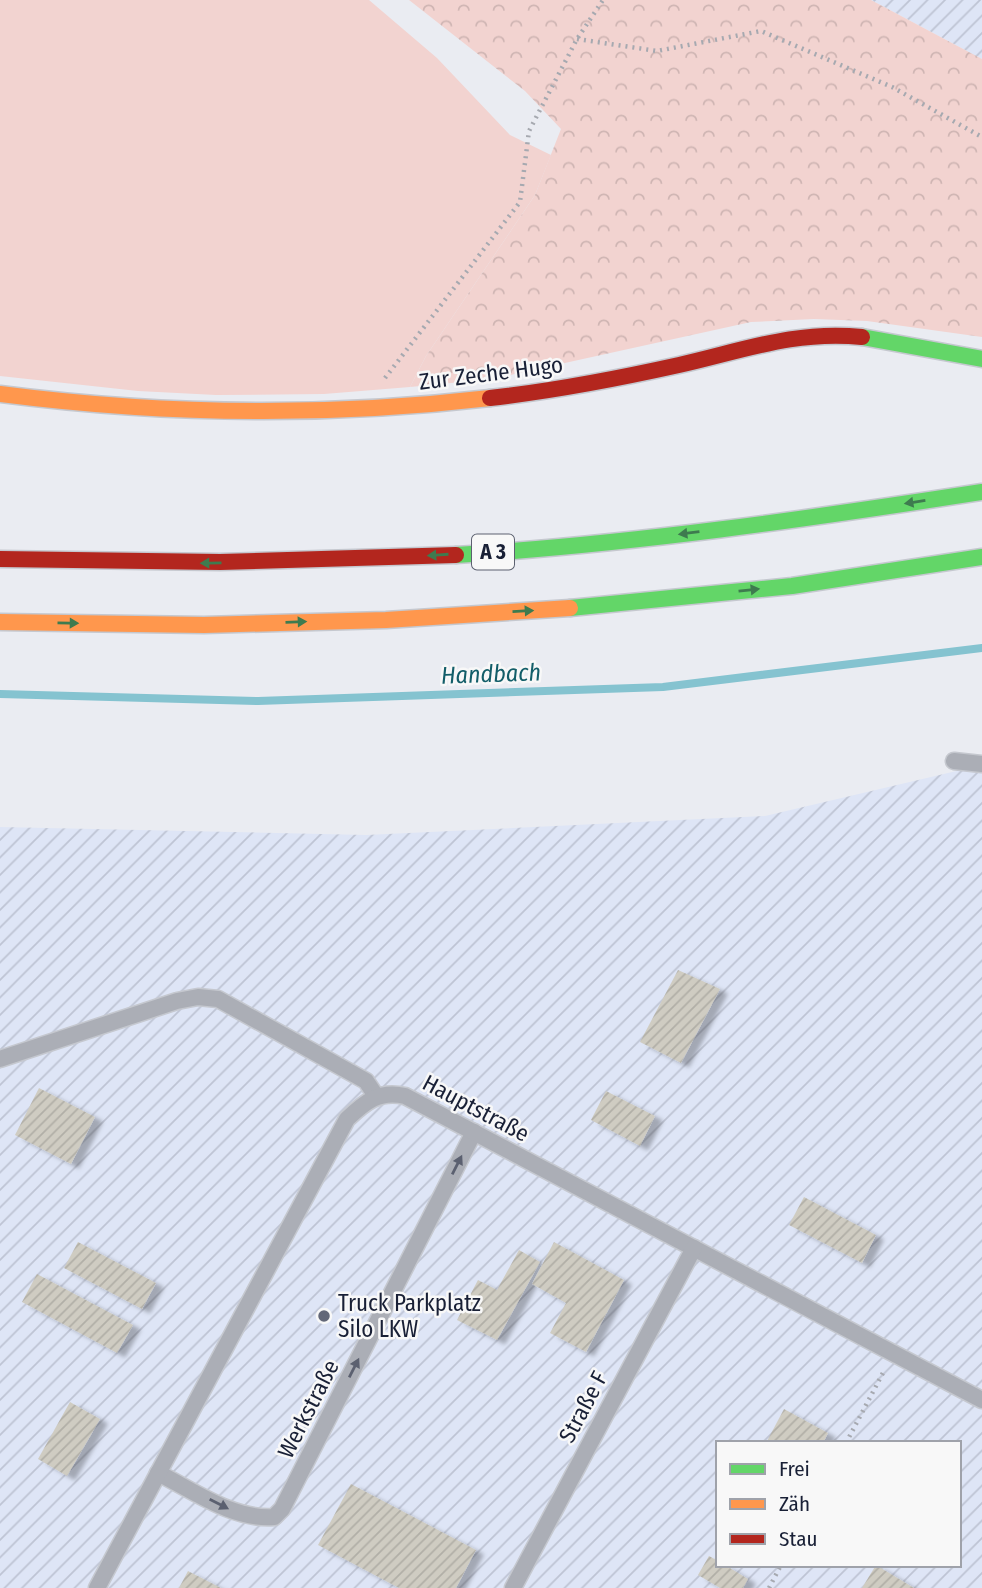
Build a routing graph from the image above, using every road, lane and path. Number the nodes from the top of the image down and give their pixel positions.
1 (603, 0) edge
2 (577, 38) junction
3 (982, 137) edge
4 (982, 359) edge
5 (385, 377) dead end
6 (0, 394) edge
7 (982, 492) edge
8 (982, 557) edge
9 (0, 559) edge
10 (0, 622) edge
11 (954, 761) dead end
12 (982, 764) edge
13 (0, 1059) edge
14 (376, 1096) junction
15 (474, 1132) junction
16 (694, 1248) junction
17 (894, 1353) junction
18 (982, 1400) edge
19 (847, 1441) edge
20 (158, 1473) junction
21 (780, 1567) edge
22 (97, 1588) edge
23 (513, 1588) edge
24 (769, 1588) edge

1 - 2 path
2 - 3 path
2 - 5 path
4 - 6 main road, Zur Zeche Hugo
7 -> 9 main road, A 3
10 -> 8 main road
11 - 12 lane
13 - 14 lane
14 - 15 lane, Hauptstraße
14 - 20 lane
15 - 16 lane, Hauptstraße
20 -> 15 lane, Werkstraße
16 - 17 lane, Hauptstraße
16 - 23 lane, Straße F
17 - 18 lane, Hauptstraße
17 - 19 path
20 - 22 lane
21 - 24 path

